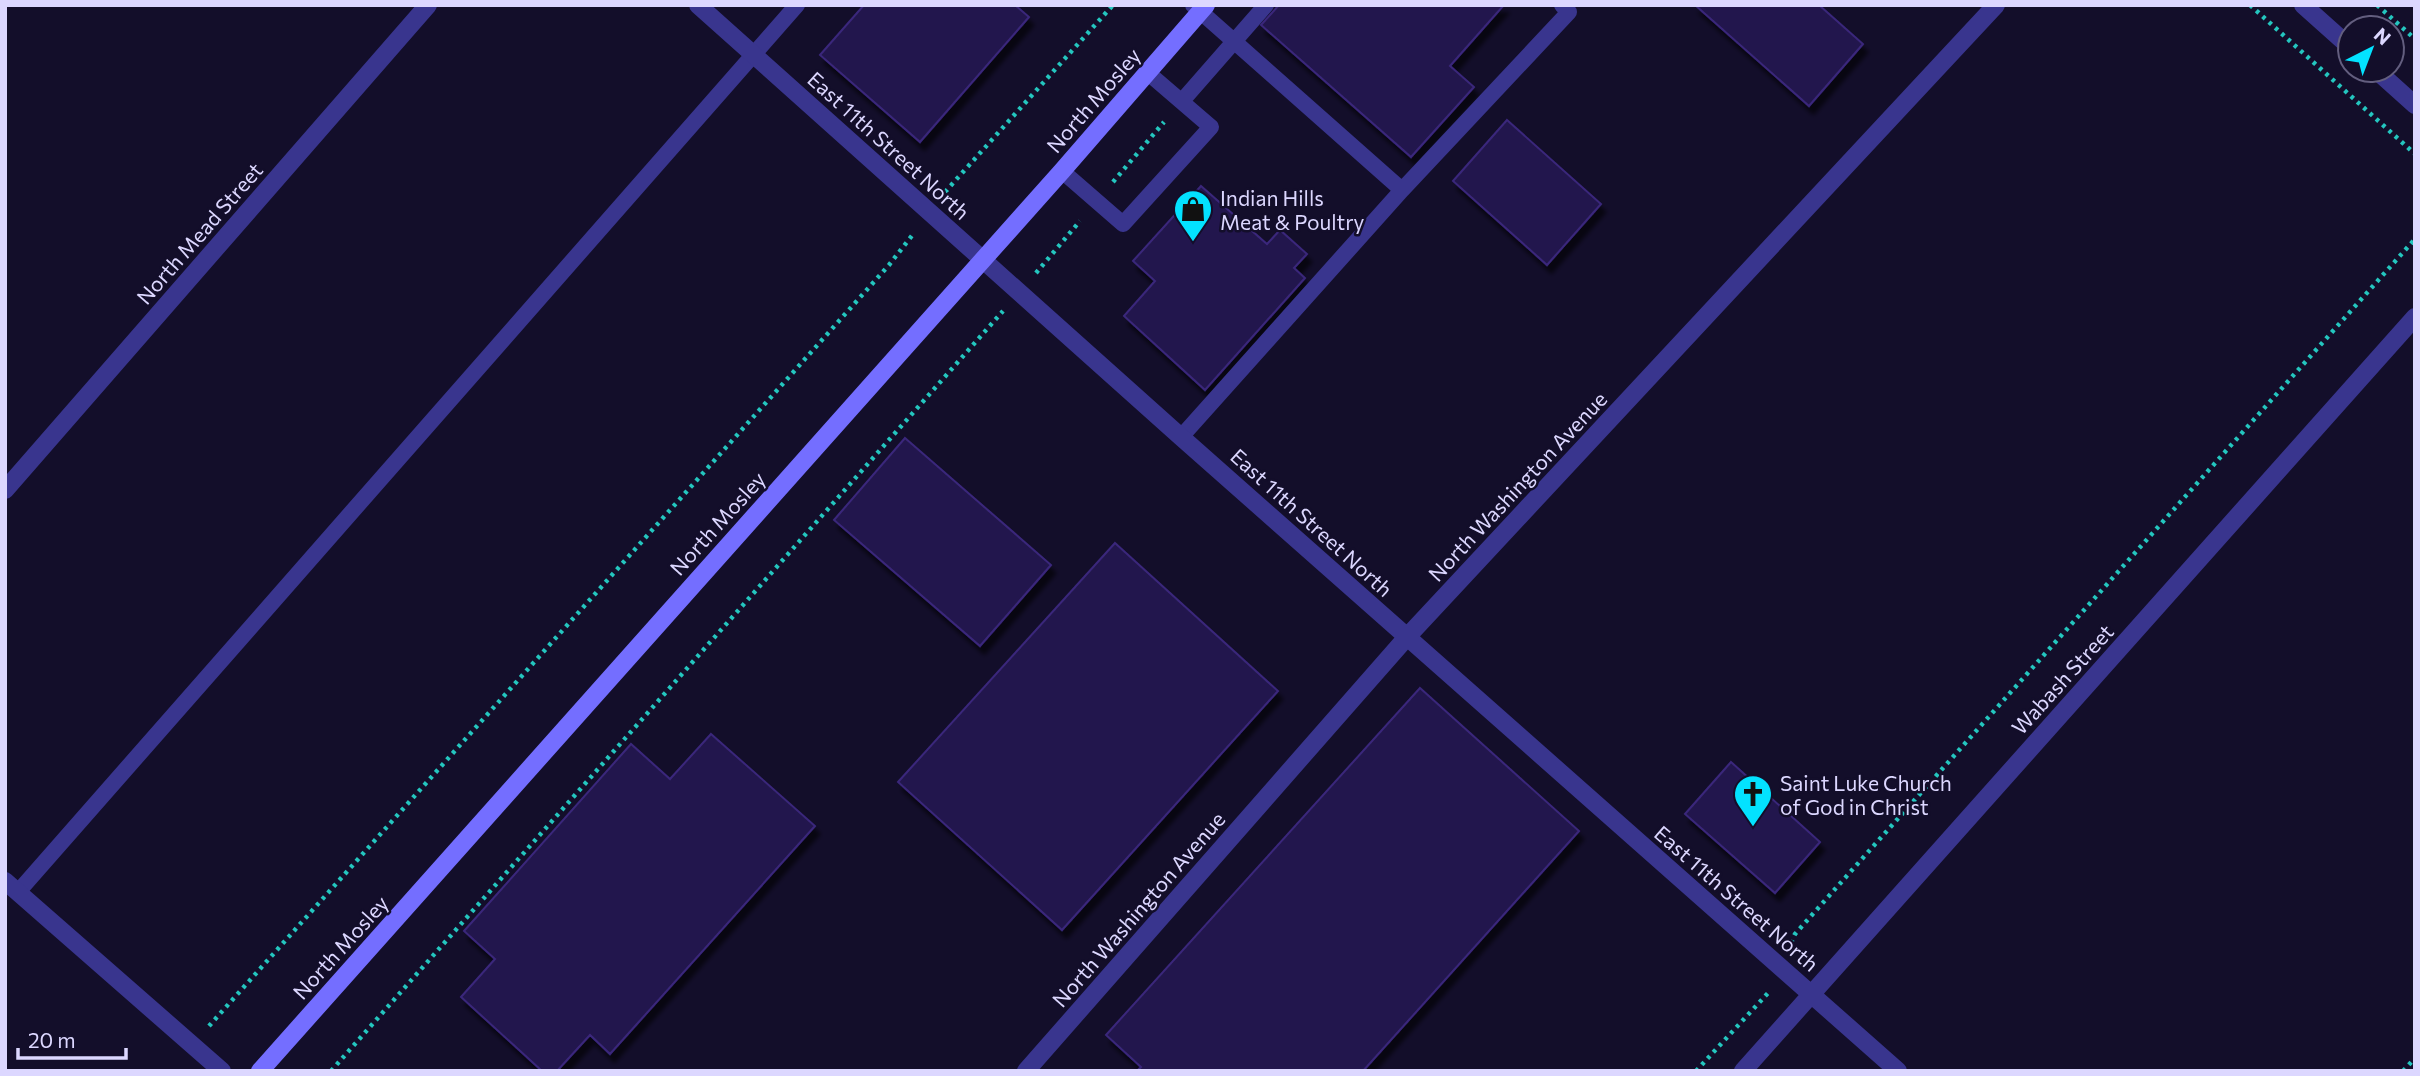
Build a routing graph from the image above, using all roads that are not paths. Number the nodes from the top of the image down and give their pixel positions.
1 (428, 5) edge
2 (698, 5) edge
3 (797, 5) edge
4 (1266, 5) edge
5 (1996, 5) edge
6 (2303, 5) edge
7 (1200, 7) edge
8 (1568, 7) edge
9 (2336, 34) edge
10 (1233, 42) junction
11 (753, 54) junction
12 (1147, 72) junction
13 (2392, 84) edge
14 (1182, 101) junction
15 (2415, 105) edge
16 (1062, 171) junction
17 (1402, 190) junction
18 (982, 260) junction
19 (2415, 317) edge
20 (1181, 437) junction
21 (5, 490) edge
22 (1407, 637) junction
23 (12, 886) edge
24 (1811, 994) junction
25 (222, 1071) edge
26 (260, 1071) edge
27 (1026, 1071) edge
28 (1743, 1071) edge
29 (1898, 1071) edge

1 - 21 street, North Mead Street
2 - 11 street, East 11th Street North
3 - 11 lane
4 - 10 lane
5 - 22 street, North Washington Avenue
6 - 9 street
7 - 10 lane
7 - 12 street, North Mosley
8 - 17 lane
10 - 14 lane
10 - 17 lane
11 - 18 street, East 11th Street North
11 - 23 lane
12 - 14 lane
12 - 16 street, North Mosley
13 - 15 street
14 - 16 lane
16 - 18 street, North Mosley
17 - 20 lane
18 - 20 street, East 11th Street North
18 - 26 street, North Mosley
19 - 24 street, Wabash Street
20 - 22 street, East 11th Street North
22 - 24 street, East 11th Street North
22 - 27 street, North Washington Avenue
23 - 25 street
24 - 28 street, Wabash Street
24 - 29 street, East 11th Street North

